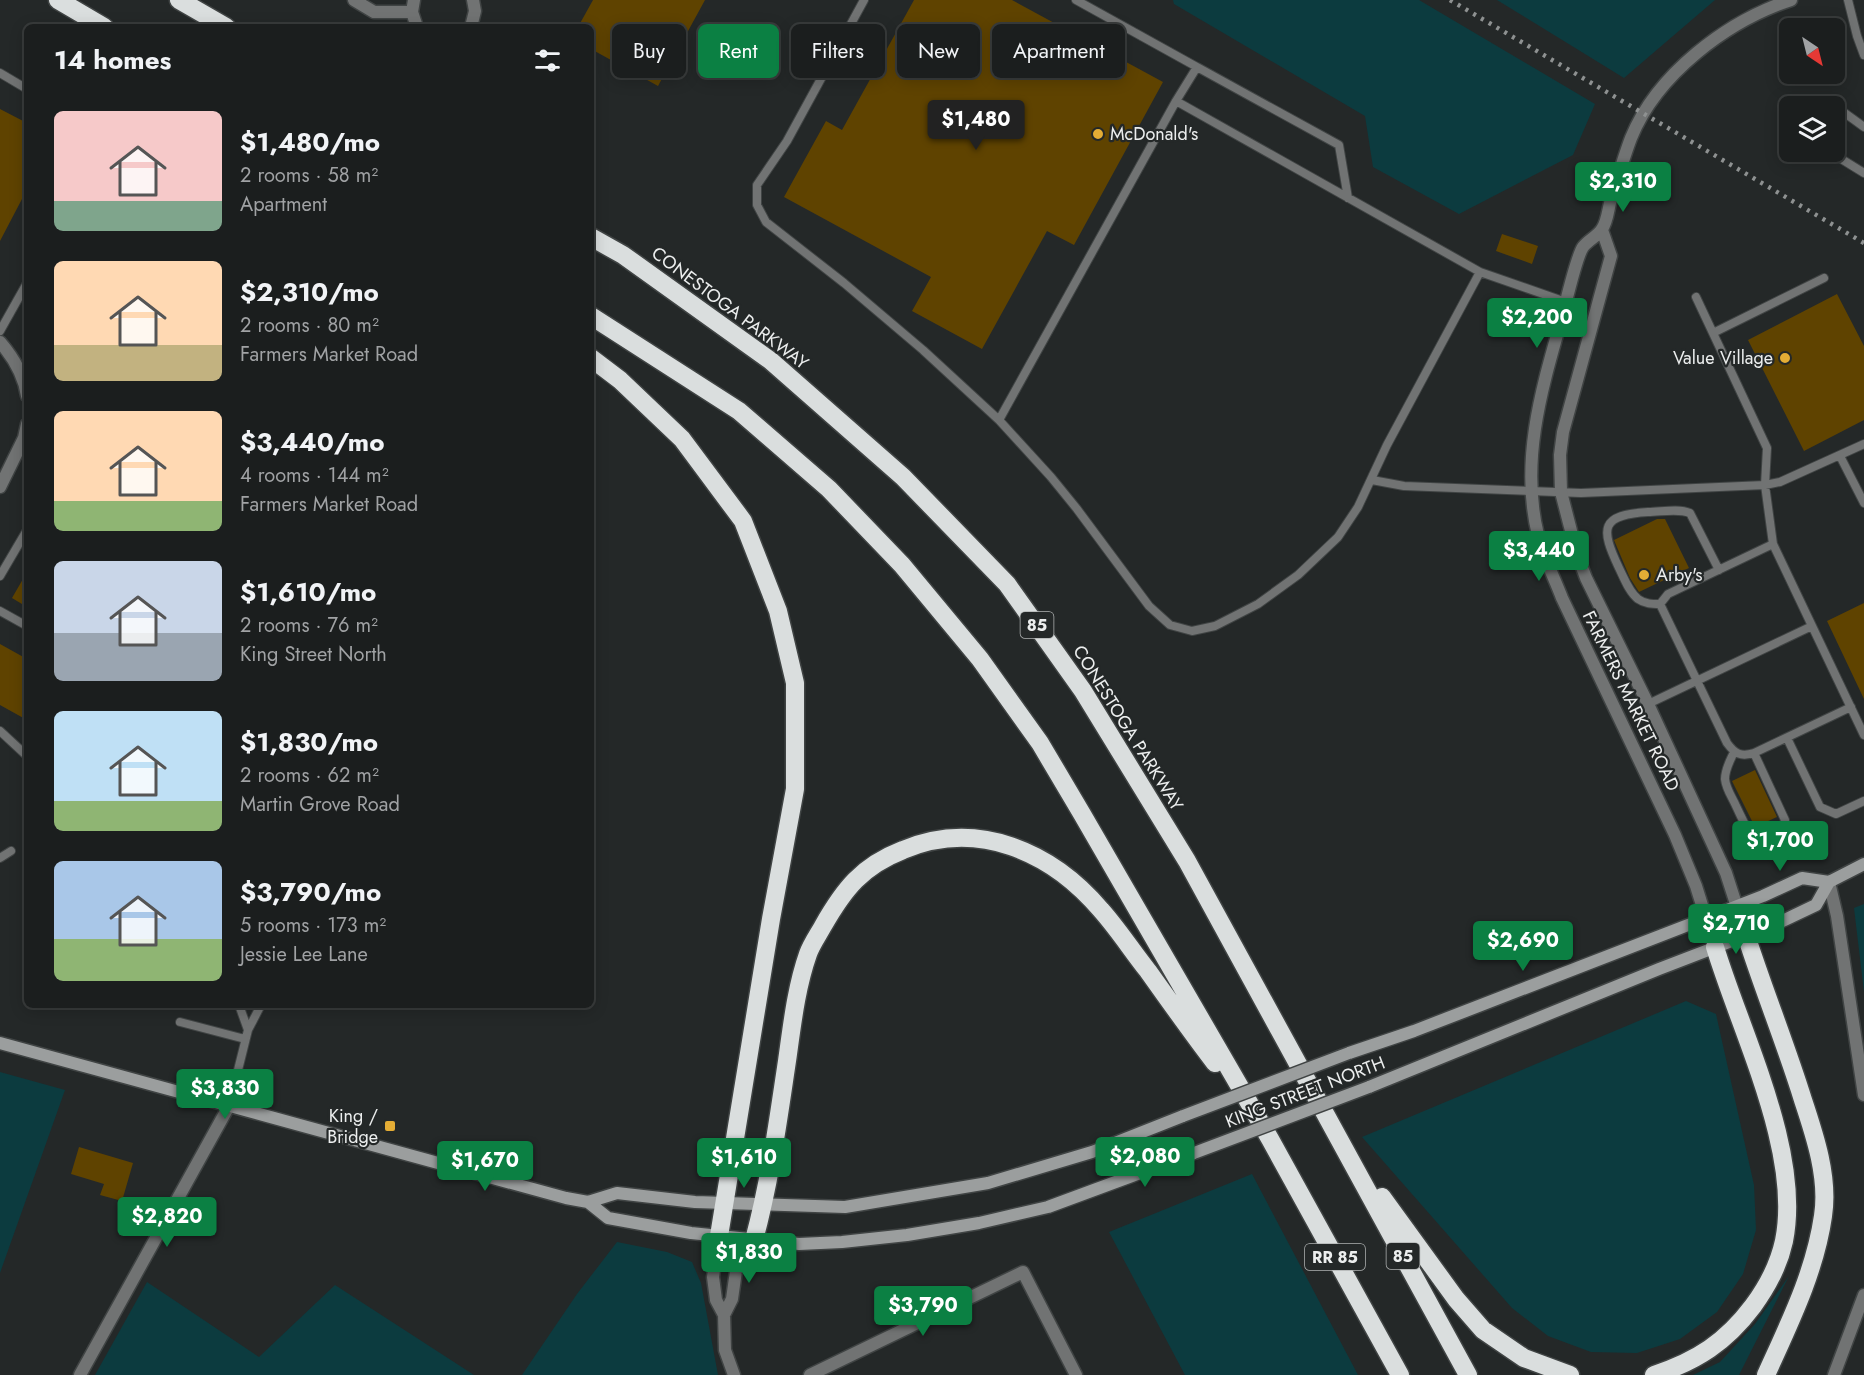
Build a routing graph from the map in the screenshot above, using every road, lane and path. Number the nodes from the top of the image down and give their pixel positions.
1 (58, 0) edge
2 (179, 0) edge
3 (354, 0) edge
4 (473, 0) edge
5 (864, 0) edge
6 (1076, 0) edge
7 (1791, 0) edge
8 (1848, 0) edge
9 (413, 6) edge
10 (99, 24) edge
11 (221, 24) edge
12 (416, 24) edge
13 (472, 24) edge
14 (1864, 55) edge
15 (1197, 67) junction
16 (0, 73) edge
17 (24, 87) edge
18 (1176, 101) junction
19 (1845, 113) edge
20 (1864, 127) edge
21 (1845, 161) edge
22 (1864, 173) edge
23 (1348, 198) junction
24 (1602, 230) junction
25 (594, 239) edge
26 (1480, 272) junction
27 (1824, 278) dead end
28 (24, 288) edge
29 (1696, 297) dead end
30 (1566, 302) junction
31 (594, 318) edge
32 (0, 332) edge
33 (1713, 333) junction
34 (0, 342) edge
35 (594, 360) edge
36 (23, 372) edge
37 (999, 420) junction
38 (24, 442) edge
39 (1864, 444) edge
40 (1840, 456) junction
41 (1372, 480) junction
42 (1765, 485) junction
43 (0, 487) edge
44 (1531, 491) junction
45 (1561, 492) junction
46 (1864, 503) edge
47 (24, 535) edge
48 (1773, 544) junction
49 (1719, 570) junction
50 (0, 576) edge
51 (1660, 604) junction
52 (0, 611) edge
53 (24, 624) edge
54 (1812, 626) junction
55 (1697, 681) junction
56 (1648, 704) junction
57 (1851, 707) junction
58 (0, 731) edge
59 (1864, 735) edge
60 (1786, 738) junction
61 (1734, 752) junction
62 (24, 753) edge
63 (1754, 753) junction
64 (1864, 801) edge
65 (11, 850) dead end
66 (0, 858) edge
67 (1864, 864) edge
68 (1829, 882) junction
69 (1737, 906) junction
70 (1706, 917) junction
71 (1746, 936) junction
72 (1715, 947) junction
73 (240, 1008) edge
74 (259, 1008) edge
75 (180, 1022) dead end
76 (248, 1030) junction
77 (245, 1039) junction
78 (1859, 1039) edge
79 (0, 1043) edge
80 (1864, 1095) edge
81 (229, 1106) junction
82 (1338, 1137) junction
83 (1270, 1139) junction
84 (588, 1202) junction
85 (724, 1204) junction
86 (764, 1205) junction
87 (719, 1236) junction
88 (754, 1240) junction
89 (1864, 1295) edge
90 (724, 1315) junction
91 (80, 1375) edge
92 (734, 1375) edge
93 (810, 1375) edge
94 (1077, 1375) edge
95 (1400, 1375) edge
96 (1468, 1375) edge
97 (1570, 1375) edge
98 (1654, 1375) edge
99 (1766, 1375) edge
100 (1834, 1375) edge

1 - 10 highway
2 - 11 highway
3 - 9 street
4 - 13 street
5 - 37 lane
6 - 15 lane
7 - 24 street, FARMERS MARKET ROAD
8 - 14 lane
9 - 12 street
15 - 18 lane
15 - 23 lane
16 - 17 lane
18 - 23 lane
18 - 37 lane
19 - 20 lane
21 - 22 lane
23 - 26 lane
24 - 30 street, FARMERS MARKET ROAD
24 - 45 street, FARMERS MARKET ROAD
25 - 82 highway, CONESTOGA PARKWAY / 85
26 - 30 lane
26 - 41 lane
27 - 33 lane
28 - 32 lane
29 - 33 lane
30 - 44 street, FARMERS MARKET ROAD
31 - 83 highway
33 - 42 lane
34 - 36 street
35 - 85 highway
37 - 41 lane
38 - 43 street
39 - 40 lane
40 - 42 lane
40 - 46 lane
41 - 44 lane
42 - 45 lane
42 - 48 lane
44 - 45 lane
44 - 70 street, FARMERS MARKET ROAD
45 - 56 street, FARMERS MARKET ROAD
47 - 50 lane
48 - 49 lane
48 - 54 lane
49 - 51 lane
49 - 51 lane
51 - 55 lane
52 - 53 lane
54 - 55 lane
54 - 57 lane
55 - 56 lane
55 - 61 lane
56 - 69 street, FARMERS MARKET ROAD
57 - 59 lane
57 - 60 lane
58 - 62 lane
60 - 63 lane
60 - 64 lane
61 - 63 lane
61 - 63 lane
65 - 66 lane
67 - 68 main road, KING STREET NORTH
68 - 69 main road, KING STREET NORTH
68 - 71 main road, KING STREET NORTH
68 - 78 street
69 - 70 main road, KING STREET NORTH
69 - 71 street, FARMERS MARKET ROAD
70 - 72 street, FARMERS MARKET ROAD
70 - 86 main road, KING STREET NORTH, bridge
71 - 72 main road, KING STREET NORTH
71 - 99 highway
72 - 88 main road, KING STREET NORTH, bridge
72 - 98 highway
73 - 76 lane
74 - 76 lane
75 - 77 lane
76 - 77 lane
77 - 81 lane
78 - 80 street
79 - 81 main road, KING STREET NORTH
81 - 84 main road, KING STREET NORTH
81 - 91 street
82 - 96 highway, CONESTOGA PARKWAY / 85
82 - 97 highway
83 - 86 highway
83 - 95 highway, RR 85
84 - 85 main road, KING STREET NORTH
84 - 87 main road, KING STREET NORTH
85 - 86 main road, KING STREET NORTH
85 - 87 highway
86 - 88 highway
87 - 88 main road, KING STREET NORTH
87 - 90 street
88 - 90 street
89 - 100 street
90 - 92 street
93 - 94 street

